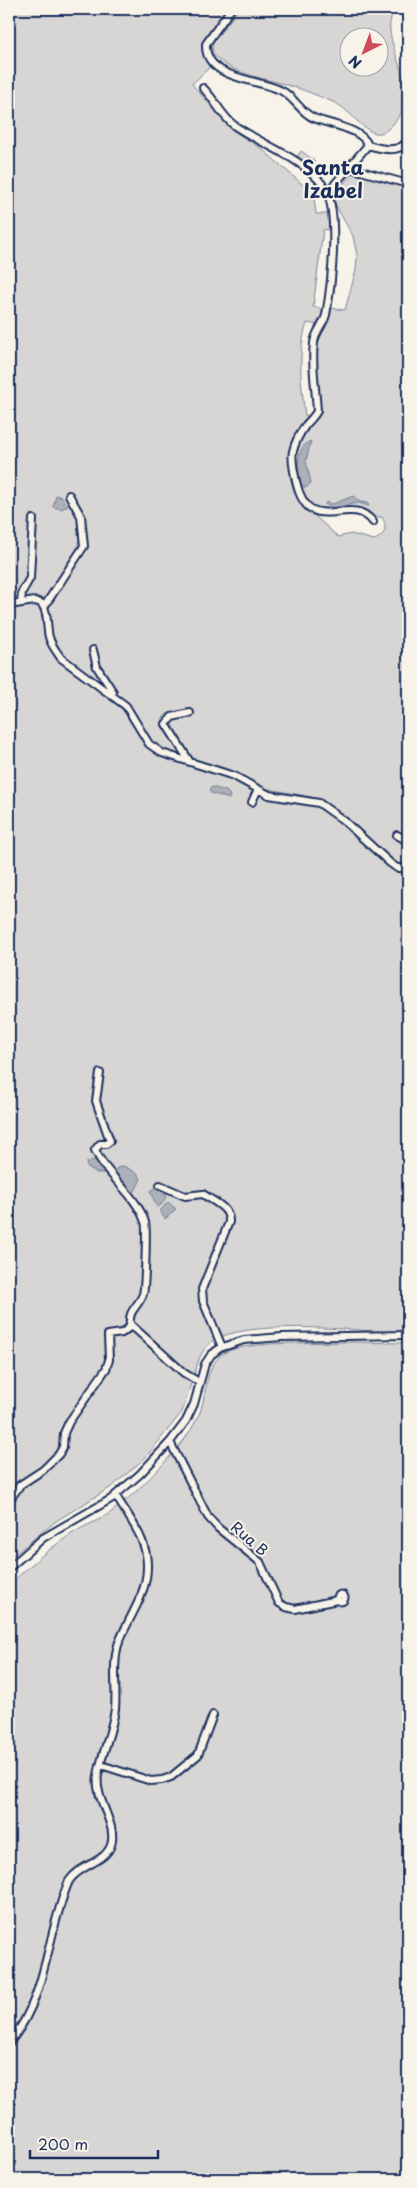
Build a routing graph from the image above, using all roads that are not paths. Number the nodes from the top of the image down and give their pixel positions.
1 (231, 9) edge
2 (408, 14) edge
3 (408, 37) edge
4 (203, 88) dead end
5 (408, 140) edge
6 (368, 145) junction
7 (350, 168) junction
8 (408, 184) edge
9 (328, 192) junction
10 (69, 495) dead end
11 (33, 519) dead end
12 (374, 522) dead end
13 (20, 603) junction
14 (9, 605) edge
15 (44, 607) junction
16 (93, 650) dead end
17 (116, 698) junction
18 (190, 713) dead end
19 (190, 762) junction
20 (258, 790) junction
21 (252, 802) dead end
22 (398, 835) dead end
23 (408, 841) edge
24 (408, 868) edge
25 (100, 1073) dead end
26 (160, 1185) dead end
27 (131, 1326) junction
28 (408, 1335) edge
29 (222, 1347) junction
30 (199, 1382) junction
31 (170, 1442) junction
32 (116, 1496) junction
33 (9, 1501) edge
34 (9, 1568) edge
35 (338, 1600) dead end
36 (213, 1715) dead end
37 (101, 1765) junction
38 (9, 2043) edge

1 - 6 street
2 - 3 street
4 - 9 street
5 - 6 street
6 - 7 street
7 - 8 street
7 - 9 street
9 - 12 street
10 - 15 street
11 - 13 street
13 - 14 street
13 - 15 street
15 - 17 street
16 - 17 street
17 - 19 street
18 - 19 street
19 - 20 street
20 - 21 street
20 - 24 street
22 - 23 street
25 - 27 street
26 - 29 street
27 - 30 street
27 - 33 street
28 - 29 street
29 - 30 street
30 - 31 street
31 - 32 street
31 - 35 street, Rua B
32 - 34 street
32 - 37 street
36 - 37 street
37 - 38 street

